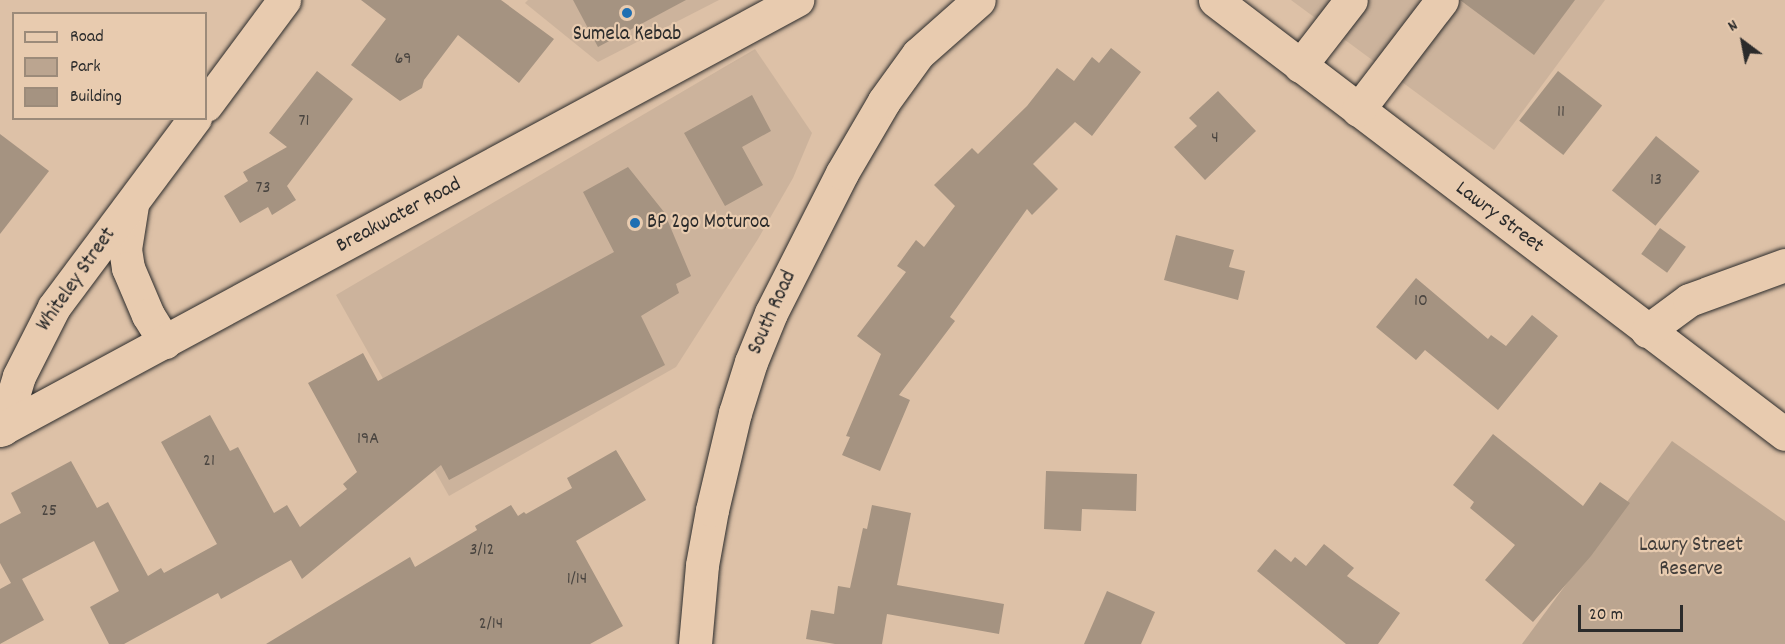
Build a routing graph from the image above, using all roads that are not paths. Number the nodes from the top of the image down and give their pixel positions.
1 (284, 0) edge
2 (797, 0) edge
3 (979, 0) edge
4 (1215, 0) edge
5 (1351, 0) edge
6 (1442, 0) edge
7 (957, 12) edge
8 (1300, 66) junction
9 (207, 104) edge
10 (1358, 110) junction
11 (194, 120) edge
12 (132, 203) junction
13 (1785, 265) edge
14 (1647, 331) junction
15 (165, 342) junction
16 (1, 430) edge
17 (1785, 434) edge
18 (695, 644) edge

1 - 9 main road
2 - 15 main road, Breakwater Road
3 - 7 main road, South Road
4 - 8 main road, Lawry Street
5 - 8 main road
6 - 10 main road
7 - 18 main road, South Road
8 - 10 main road, Lawry Street
10 - 14 main road, Lawry Street
11 - 12 main road, Whiteley Street
12 - 15 main road, Whiteley Street
12 - 16 main road, Whiteley Street
13 - 14 main road
14 - 17 main road, Lawry Street
15 - 16 main road, Breakwater Road

